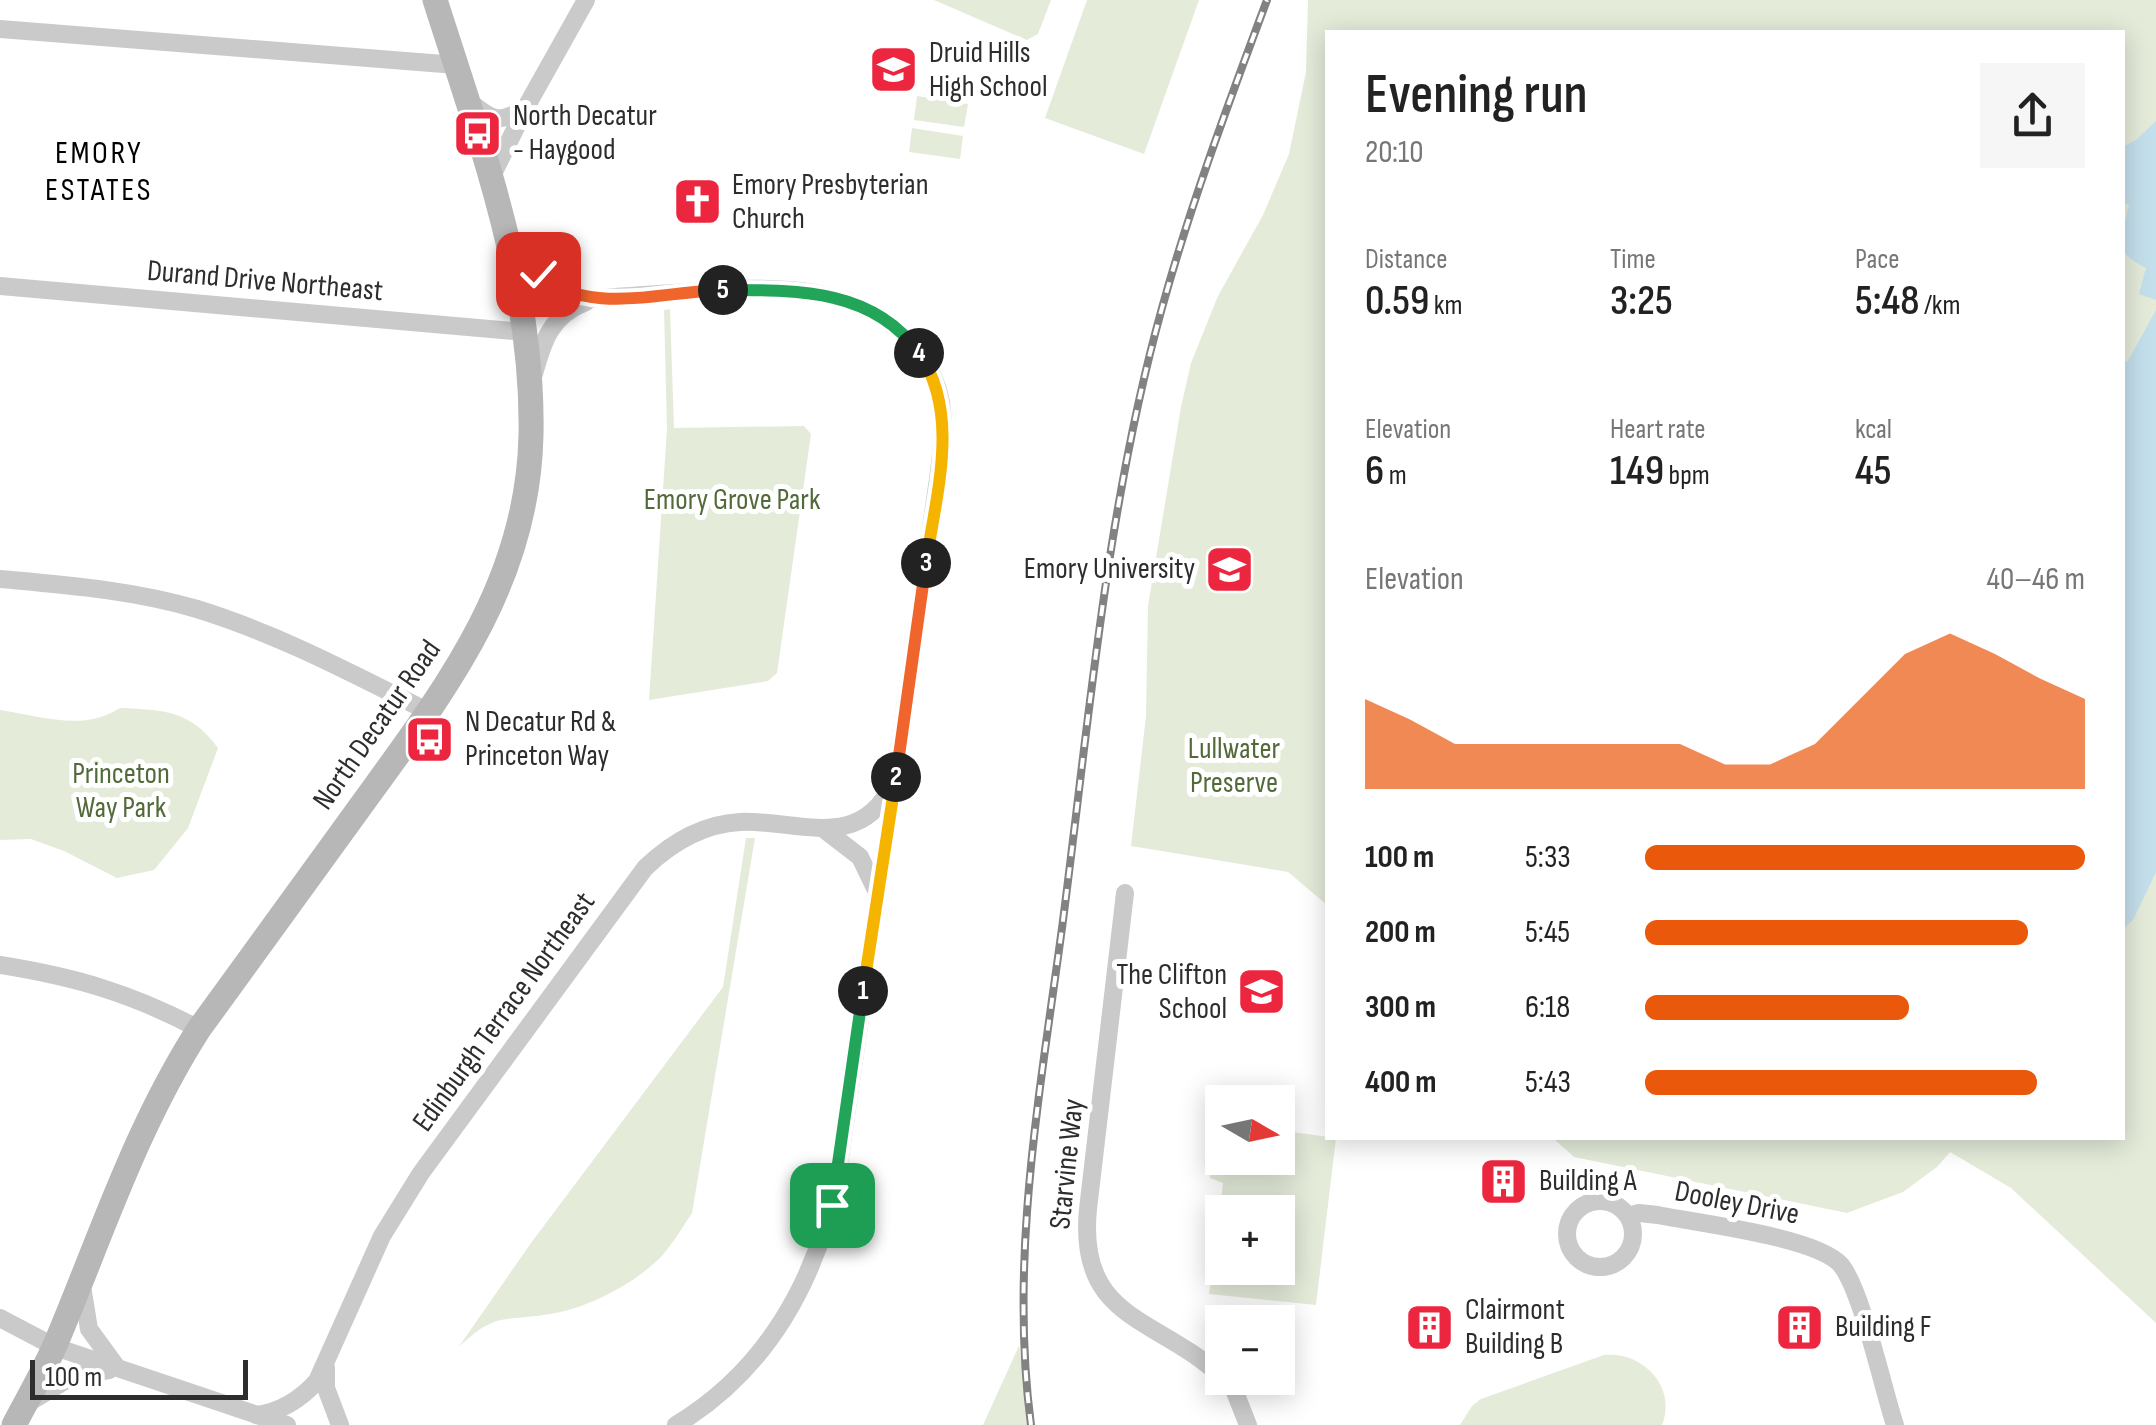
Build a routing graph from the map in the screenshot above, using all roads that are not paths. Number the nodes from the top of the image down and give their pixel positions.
1 (435, 0) edge
2 (586, 0) edge
3 (0, 29) edge
4 (456, 66) junction
5 (466, 98) junction
6 (525, 108) junction
7 (492, 176) junction
8 (507, 239) junction
9 (0, 286) edge
10 (596, 298) junction
11 (520, 304) junction
12 (525, 332) junction
13 (530, 385) junction
14 (0, 579) edge
15 (429, 712) junction
16 (896, 776) junction
17 (825, 830) junction
18 (1125, 892) dead end
19 (876, 893) junction
20 (0, 964) edge
21 (199, 1029) junction
22 (1628, 1216) dead end
23 (81, 1280) junction
24 (0, 1318) edge
25 (54, 1347) junction
26 (326, 1365) junction
27 (1205, 1365) edge
28 (120, 1370) junction
29 (1236, 1395) edge
30 (20, 1415) edge
31 (256, 1415) junction
32 (286, 1425) edge
33 (340, 1425) edge
34 (676, 1425) edge
35 (1248, 1425) edge
36 (1895, 1425) edge

1 - 4 main road, North Decatur Road
2 - 6 street
3 - 4 street
4 - 5 main road, North Decatur Road
5 - 6 street
5 - 7 main road, North Decatur Road
6 - 7 street
7 - 8 main road, North Decatur Road
8 - 10 street
8 - 11 main road, North Decatur Road
9 - 12 street, Durand Drive Northeast
10 - 11 street
10 - 13 street
10 - 16 street
11 - 12 main road, North Decatur Road
12 - 13 main road, North Decatur Road
13 - 15 main road, North Decatur Road
14 - 15 street
15 - 21 main road, North Decatur Road
16 - 17 street, Edinburgh Terrace Northeast
16 - 19 street
17 - 19 street
17 - 26 street, Edinburgh Terrace Northeast
18 - 27 street, Starvine Way
19 - 34 street
20 - 21 street
21 - 23 main road, North Decatur Road
22 - 36 street, Dooley Drive
23 - 25 main road, North Decatur Road
23 - 28 street
24 - 25 street
25 - 28 street
25 - 30 main road, North Decatur Road
26 - 31 street, Edinburgh Terrace Northeast
26 - 33 street
28 - 30 street
28 - 31 street
29 - 35 street, Starvine Way
31 - 32 street

